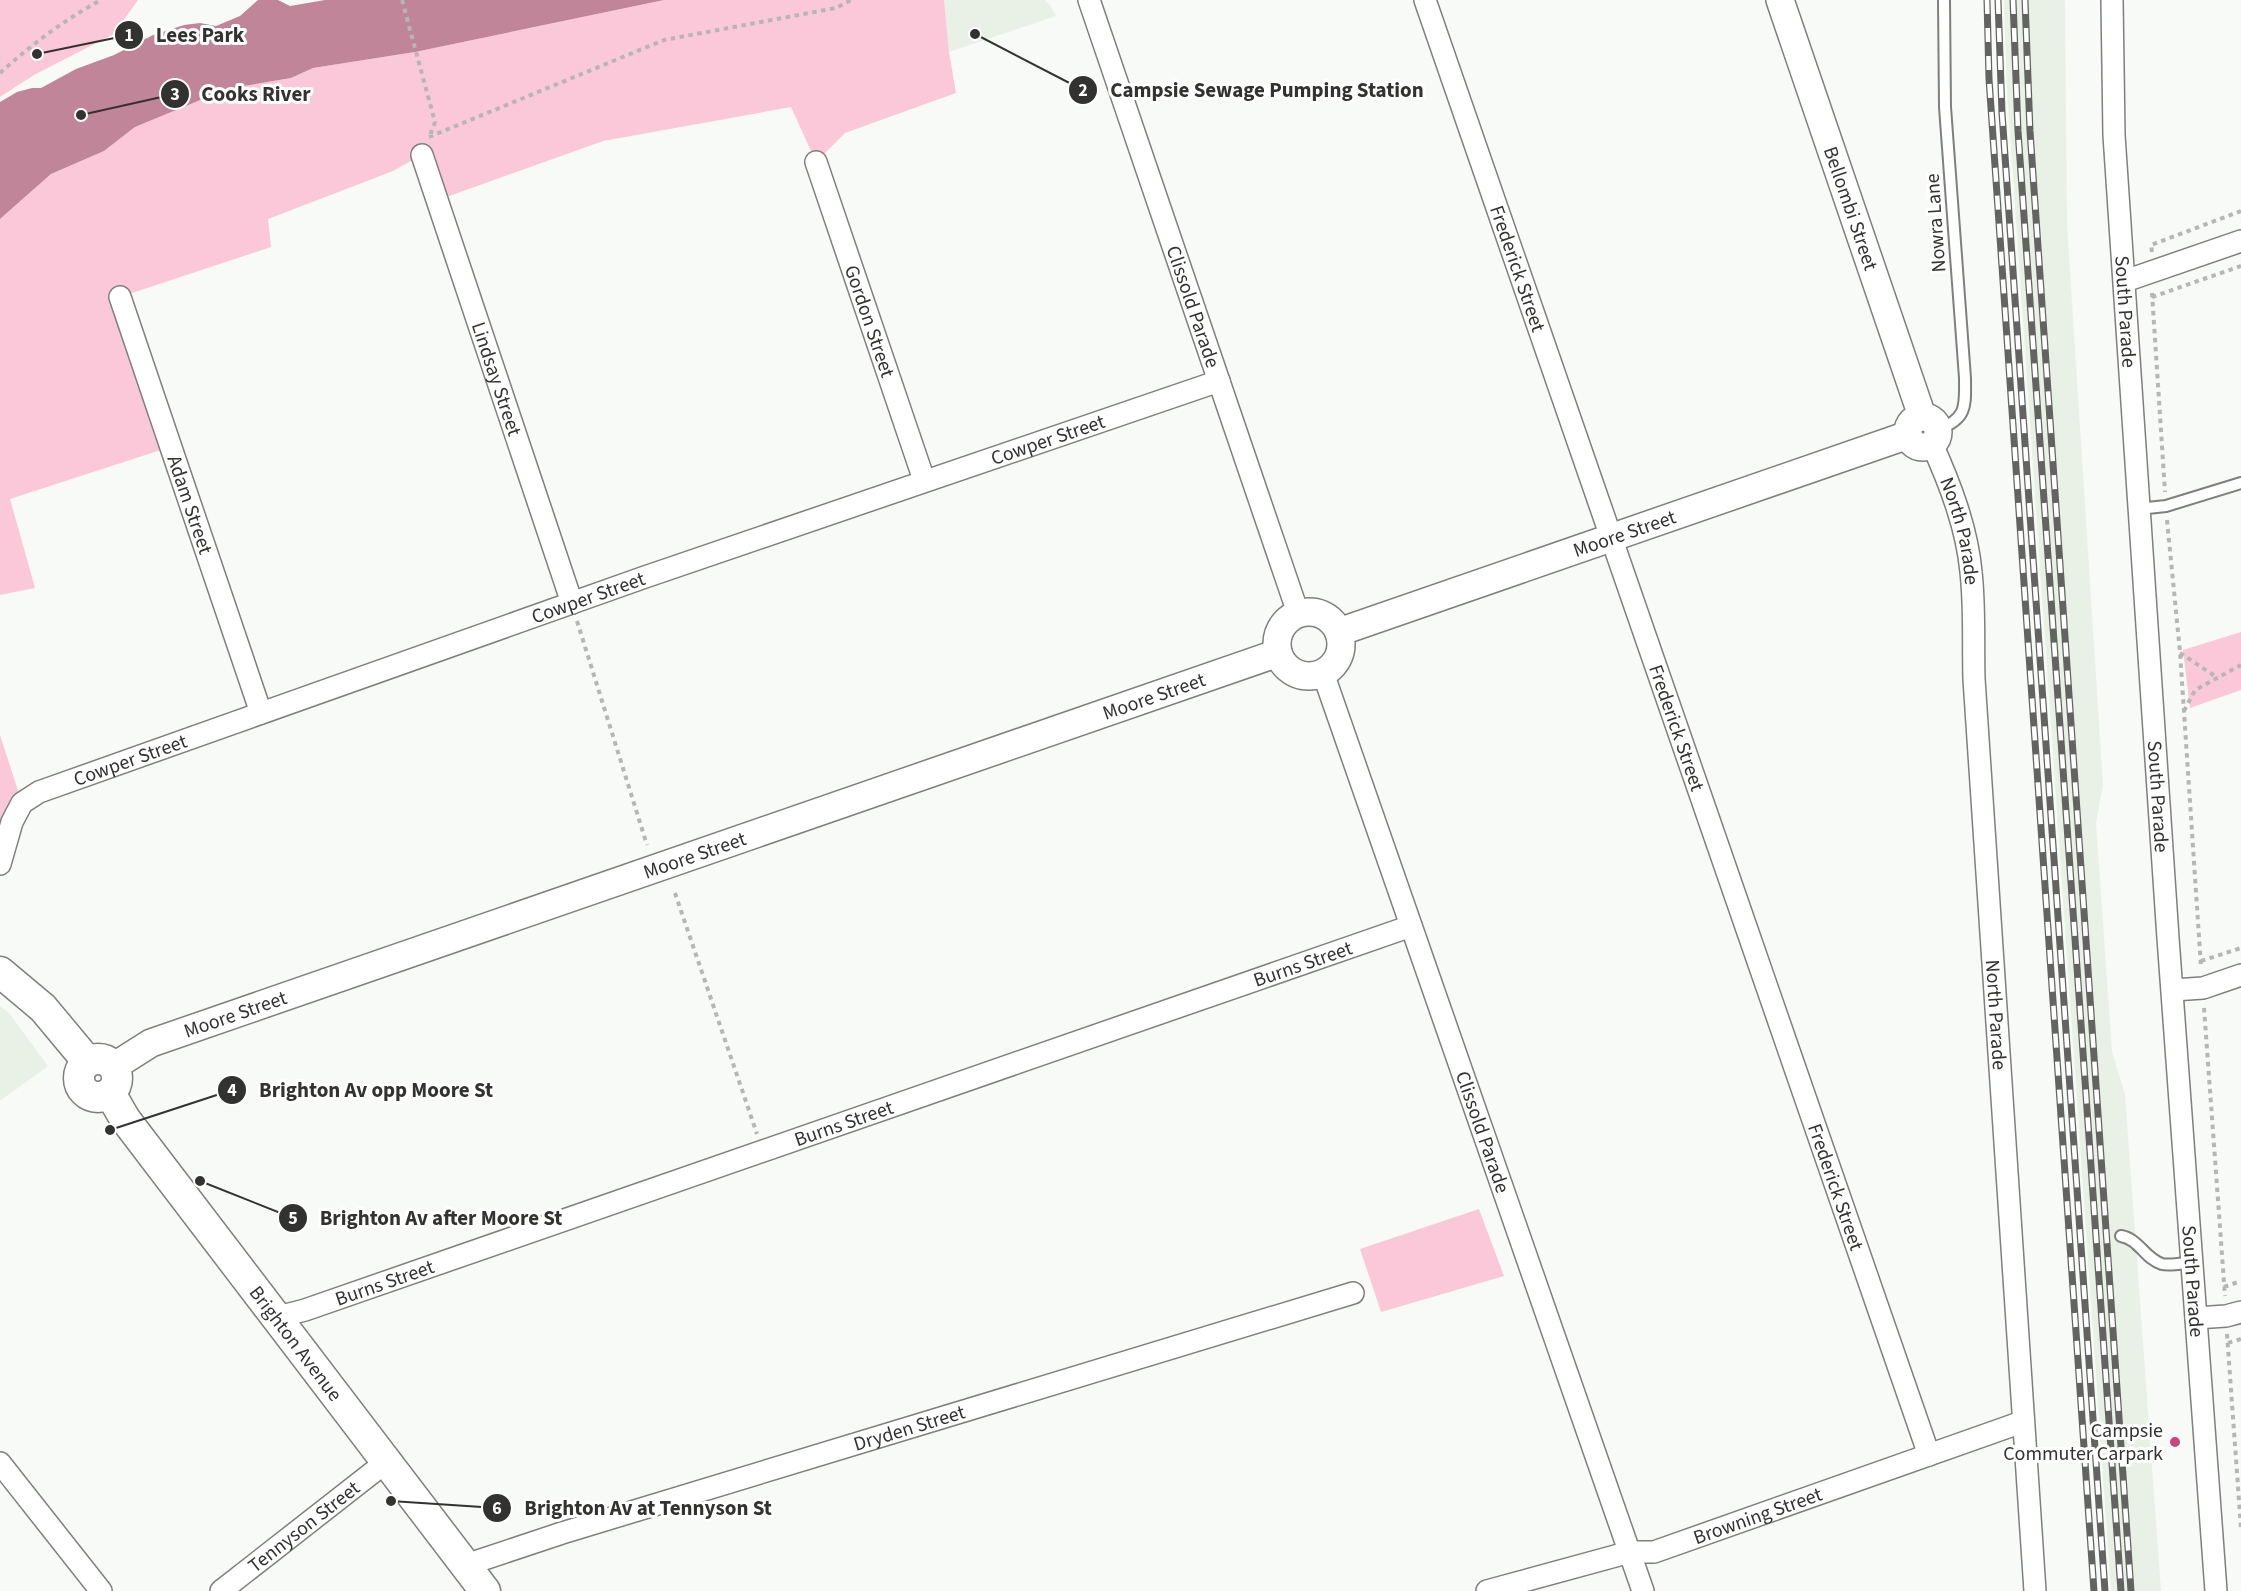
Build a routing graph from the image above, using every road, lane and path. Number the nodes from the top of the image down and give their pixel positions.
1 (101, 0) edge
2 (402, 0) edge
3 (851, 0) edge
4 (1089, 0) edge
5 (1425, 0) edge
6 (1780, 0) edge
7 (1944, 0) edge
8 (2112, 0) edge
9 (0, 73) edge
10 (425, 146) junction
11 (816, 162) dead end
12 (2241, 212) edge
13 (2241, 241) edge
14 (2241, 266) edge
15 (2153, 271) junction
16 (2125, 281) junction
17 (120, 297) dead end
18 (2152, 297) junction
19 (1219, 381) junction
20 (1925, 431) junction
21 (924, 480) junction
22 (2241, 483) edge
23 (2166, 506) junction
24 (2138, 510) junction
25 (1613, 538) junction
26 (572, 603) junction
27 (1298, 613) junction
28 (1339, 632) junction
29 (2180, 652) junction
30 (1278, 653) junction
31 (2241, 665) edge
32 (1323, 672) junction
33 (2218, 678) junction
34 (2184, 712) junction
35 (261, 713) junction
36 (648, 845) dead end
37 (0, 864) edge
38 (675, 893) dead end
39 (1411, 926) junction
40 (2241, 948) edge
41 (2200, 961) junction
42 (0, 972) edge
43 (2241, 975) edge
44 (2203, 988) junction
45 (2173, 990) junction
46 (104, 1074) junction
47 (763, 1150) junction
48 (2121, 1236) dead end
49 (2192, 1262) junction
50 (2241, 1281) edge
51 (2224, 1287) junction
52 (1353, 1293) dead end
53 (2234, 1314) edge
54 (278, 1317) junction
55 (2196, 1318) junction
56 (2241, 1339) edge
57 (2228, 1343) junction
58 (2022, 1422) junction
59 (1929, 1455) junction
60 (386, 1462) junction
61 (0, 1463) edge
62 (2241, 1528) edge
63 (1630, 1552) junction
64 (466, 1565) junction
65 (101, 1591) edge
66 (221, 1591) edge
67 (485, 1591) edge
68 (1487, 1591) edge
69 (1643, 1591) edge
70 (2035, 1591) edge
71 (2216, 1591) edge

1 - 9 path
2 - 10 path
3 - 10 path
4 - 19 street, Clissold Parade
5 - 25 street, Frederick Street
6 - 20 street, Bellombi Street
7 - 20 lane, Nowra Lane
8 - 16 street, South Parade
10 - 26 street, Lindsay Street
11 - 21 street, Gordon Street
12 - 15 path
13 - 15 street
14 - 18 path
15 - 16 street
15 - 18 path
16 - 24 street, South Parade
17 - 35 street, Adam Street
18 - 23 path
19 - 21 street, Cowper Street
19 - 27 street, Clissold Parade
20 - 25 street, Moore Street
20 - 58 street, North Parade
21 - 26 street, Cowper Street
22 - 23 lane
23 - 24 lane
23 - 29 path
24 - 45 street, South Parade
25 - 28 street, Moore Street
25 - 59 street, Frederick Street
26 - 35 street, Cowper Street
26 - 36 path
27 - 28 street
27 - 30 street
28 - 32 street
29 - 33 path
29 - 34 path
30 - 32 street
30 - 46 street, Moore Street
31 - 33 path
32 - 39 street, Clissold Parade
33 - 34 path
34 - 41 path
35 - 37 street, Cowper Street
38 - 47 path
39 - 47 street, Burns Street
39 - 63 street, Clissold Parade
40 - 41 path
41 - 44 path
42 - 46 main road, Brighton Avenue
43 - 44 street
44 - 45 street
44 - 51 path
45 - 49 street, South Parade
46 - 54 main road, Brighton Avenue
47 - 54 street, Burns Street
48 - 49 lane
49 - 55 street, South Parade
50 - 51 path
51 - 53 path
52 - 64 street, Dryden Street
53 - 55 street
53 - 57 path
54 - 60 main road, Brighton Avenue
55 - 71 street, South Parade
56 - 57 path
57 - 62 path
58 - 59 street, Browning Street
58 - 70 street, North Parade
59 - 63 street, Browning Street
60 - 64 main road, Brighton Avenue
60 - 66 street, Tennyson Street
61 - 65 street
63 - 68 street, Browning Street
63 - 69 street, Clissold Parade
64 - 67 main road, Brighton Avenue

